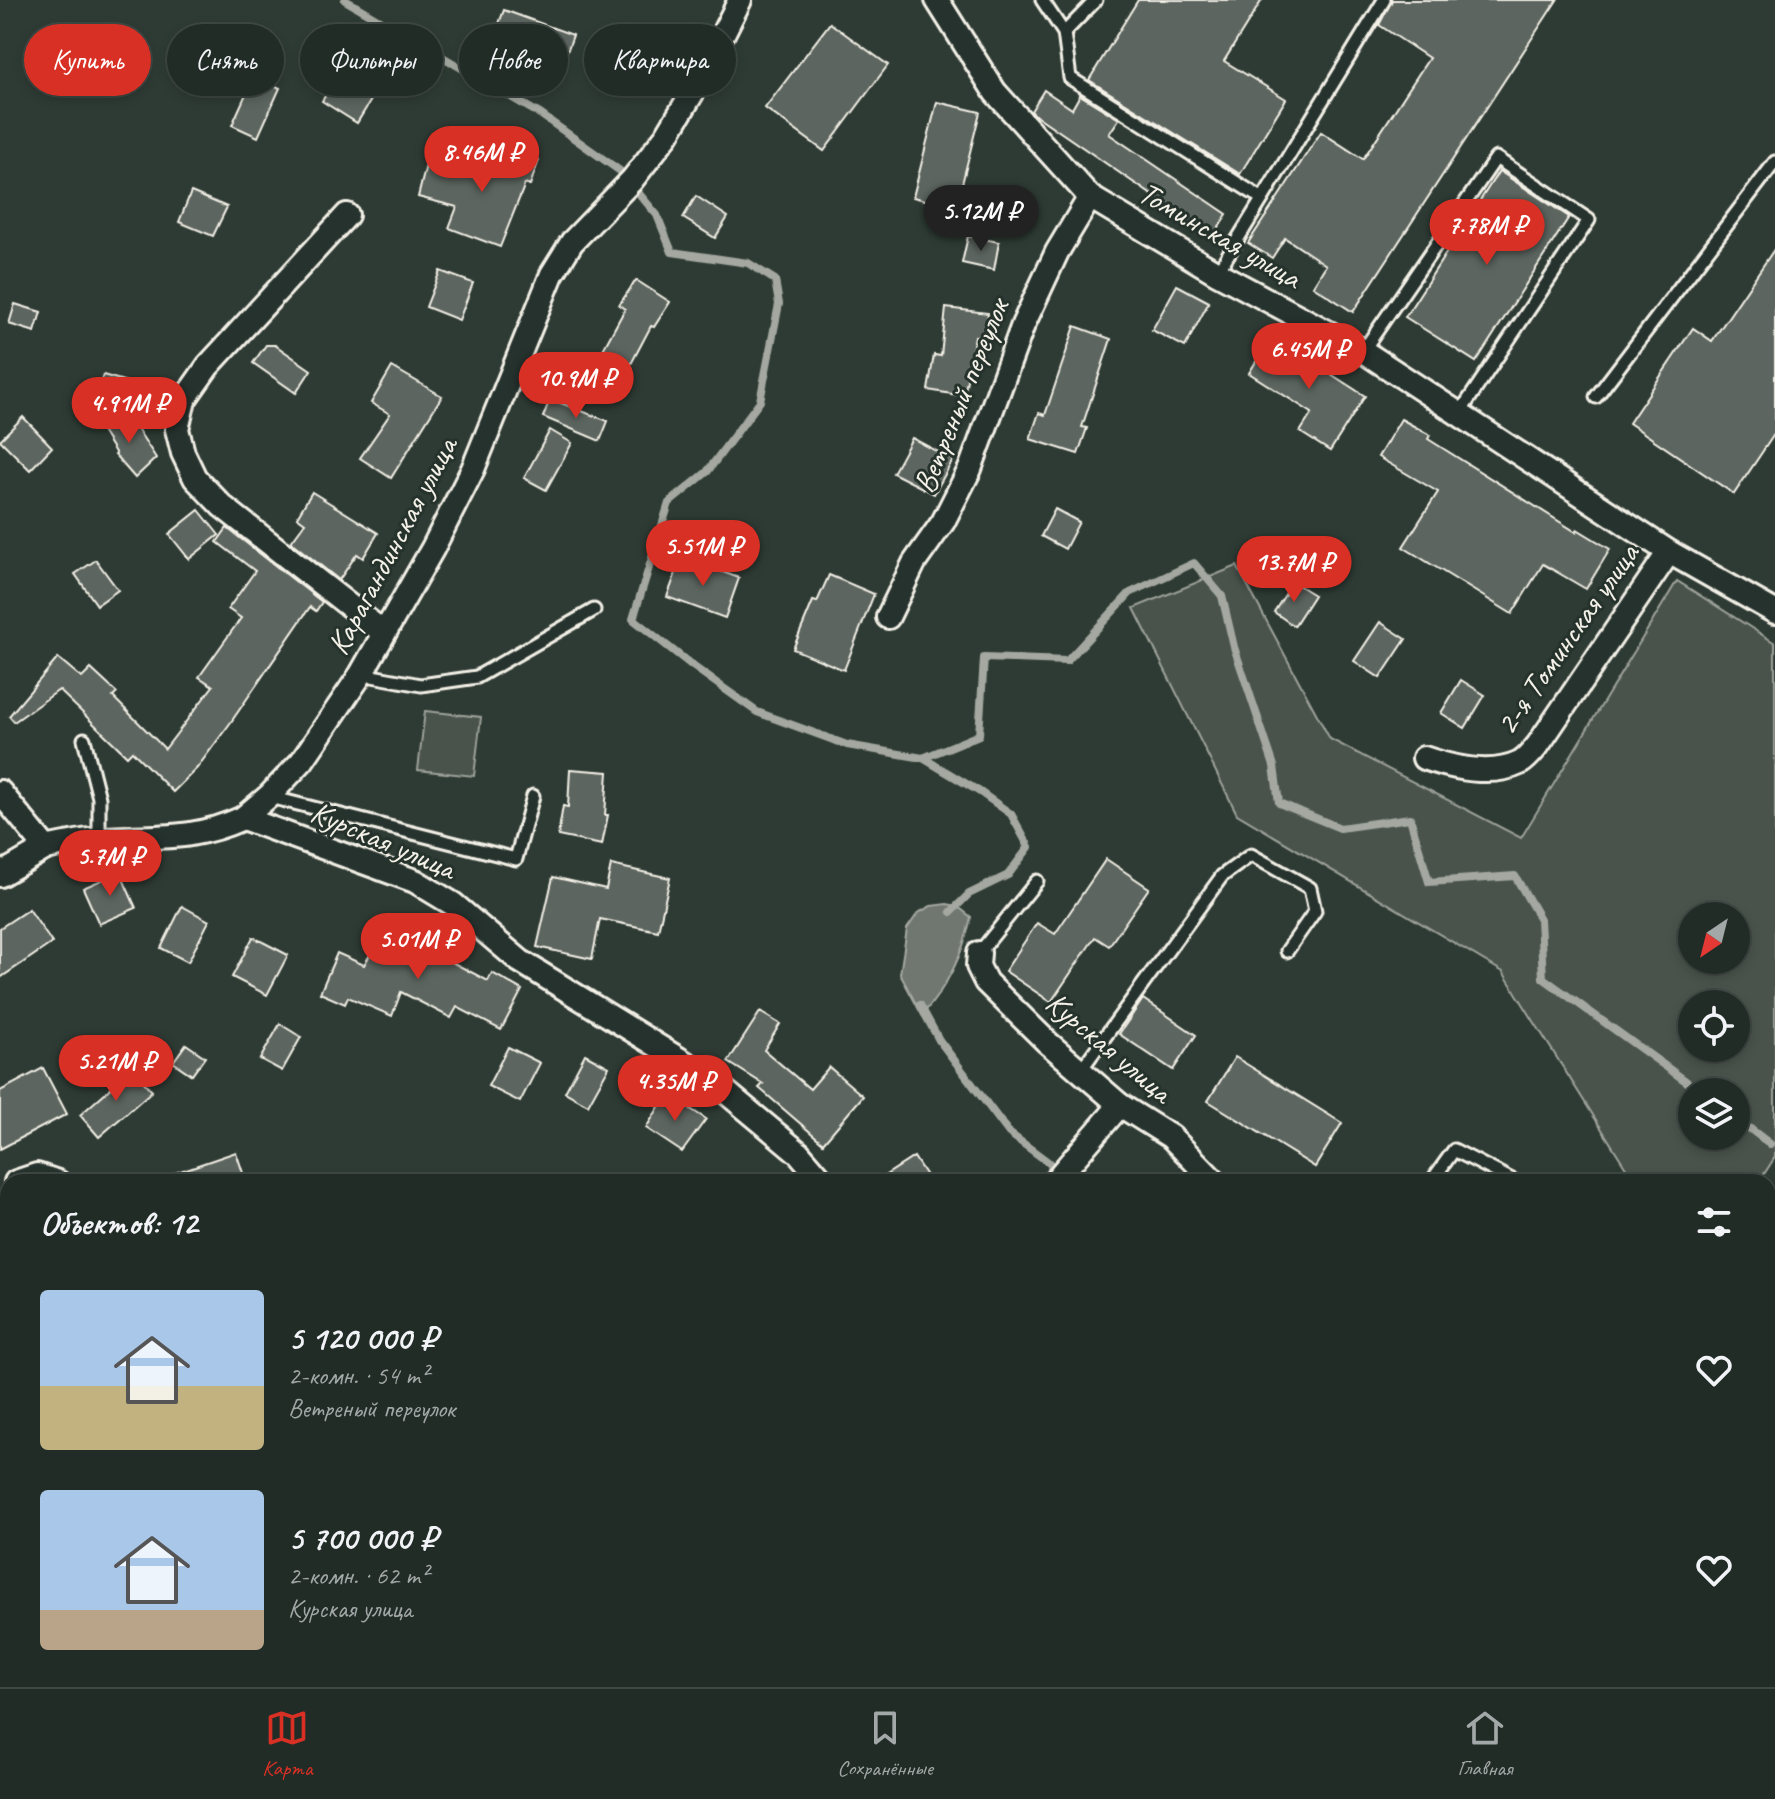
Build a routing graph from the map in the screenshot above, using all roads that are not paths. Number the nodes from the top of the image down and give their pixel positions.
1 (740, 0) edge
2 (937, 0) edge
3 (1042, 0) edge
4 (1096, 0) edge
5 (1384, 0) edge
6 (1064, 33) junction
7 (1775, 162) edge
8 (1090, 197) junction
9 (1261, 198) junction
10 (347, 215) dead end
11 (1217, 273) junction
12 (1363, 351) junction
13 (1596, 397) dead end
14 (1459, 414) junction
15 (1669, 552) junction
16 (594, 610) dead end
17 (1775, 612) edge
18 (888, 617) dead end
19 (384, 633) junction
20 (361, 674) junction
21 (84, 739) dead end
22 (1424, 758) dead end
23 (0, 792) edge
24 (269, 796) junction
25 (533, 796) dead end
26 (243, 818) junction
27 (99, 839) junction
28 (46, 848) junction
29 (0, 875) edge
30 (1037, 881) dead end
31 (1287, 951) dead end
32 (979, 953) joint
33 (1080, 1071) junction
34 (1120, 1105) junction
35 (817, 1174) edge
36 (1061, 1174) edge
37 (1203, 1174) edge
38 (1437, 1174) edge
39 (1500, 1174) edge

1 - 19 street, Карагандинская улица
2 - 8 street, Томинская улица
3 - 6 lane
4 - 6 lane
5 - 9 lane
6 - 9 lane
7 - 13 lane
8 - 11 street, Томинская улица
8 - 18 street, Ветреный переулок
9 - 11 lane
10 - 19 street
11 - 12 street, Томинская улица
12 - 14 street, Томинская улица
12 - 14 lane
14 - 15 street, Томинская улица
15 - 17 street, Томинская улица
15 - 22 street, 2-я Томинская улица
16 - 20 lane
19 - 20 street, Карагандинская улица
20 - 24 street, Карагандинская улица
21 - 27 lane
23 - 28 street
24 - 25 lane
24 - 26 street, Карагандинская улица
26 - 27 street
26 - 35 street, Курская улица
27 - 28 street
28 - 29 street
30 - 32 lane
31 - 33 lane
32 - 33 street, Курская улица
33 - 34 street, Курская улица
34 - 36 street
34 - 37 street, Курская улица
38 - 39 lane

